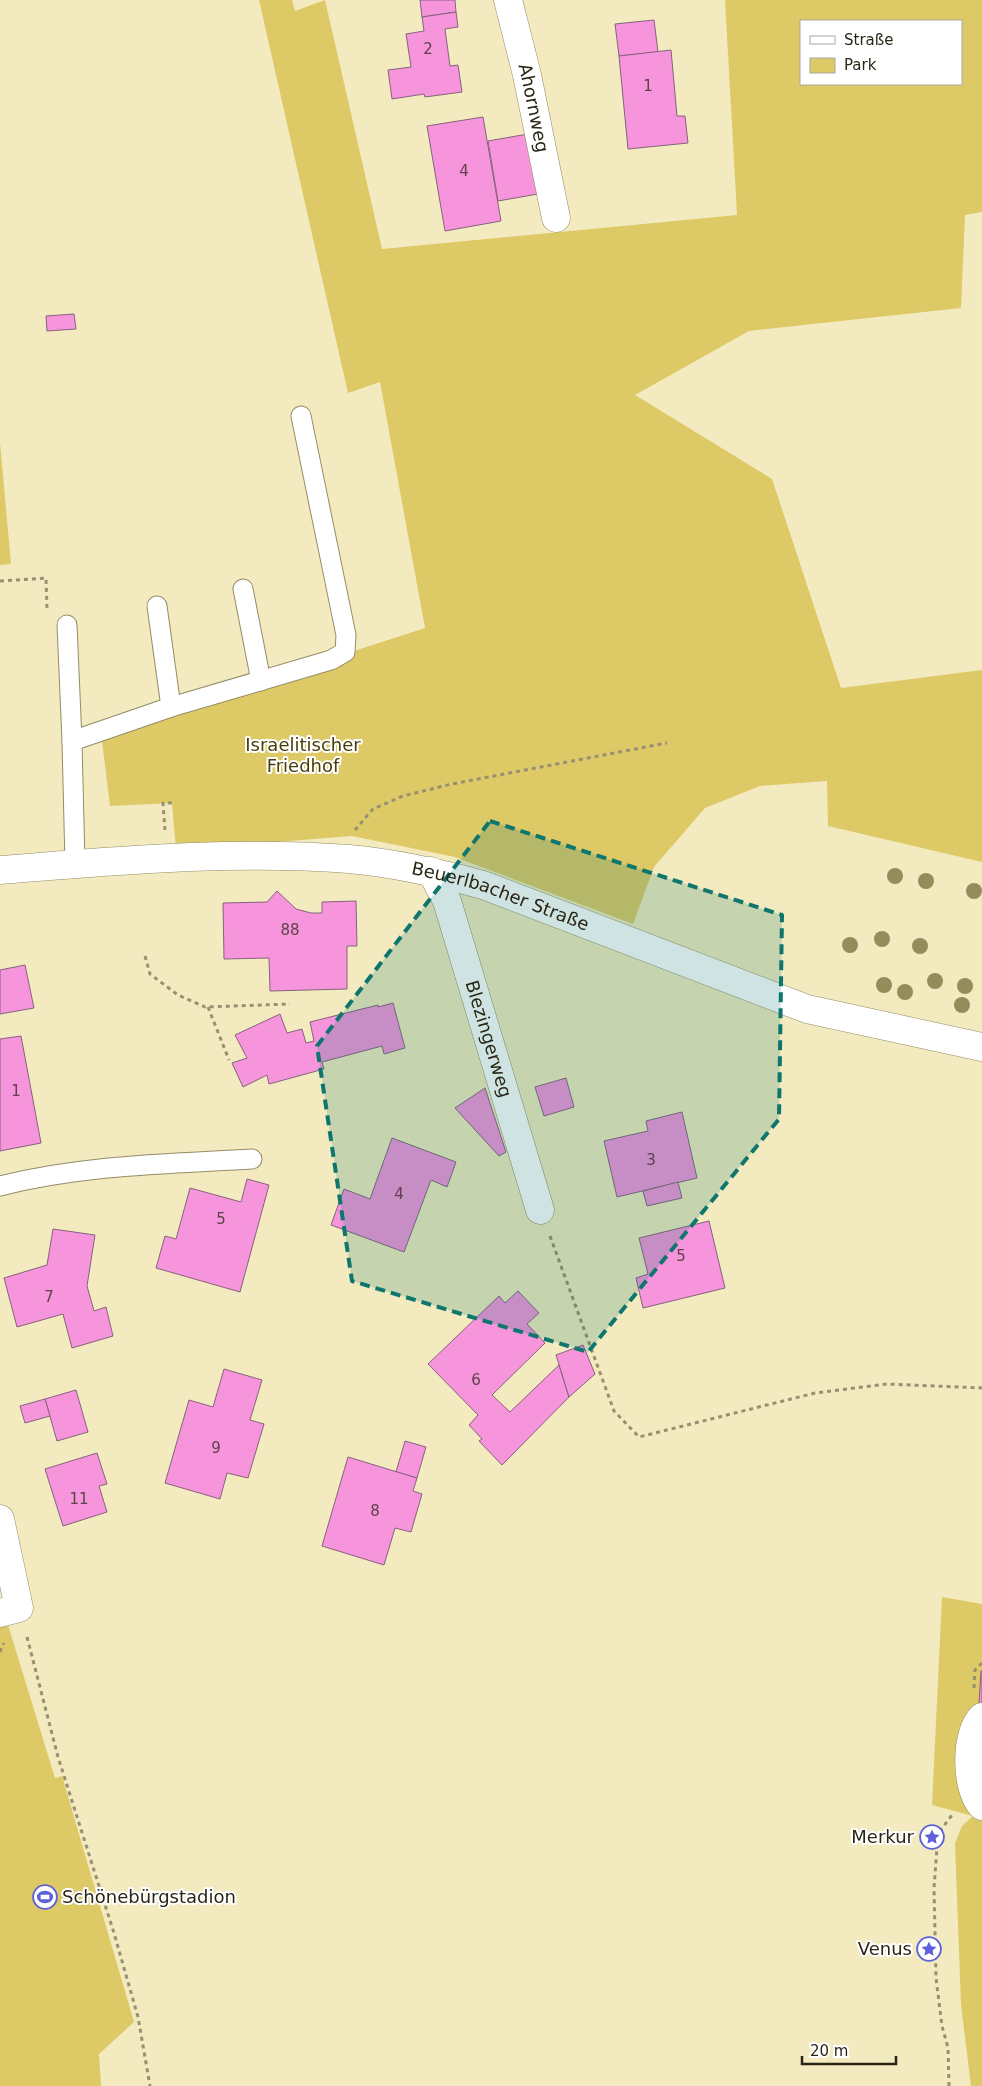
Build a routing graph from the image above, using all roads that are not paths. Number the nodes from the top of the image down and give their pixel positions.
1 (508, 0) edge
2 (556, 218) dead end
3 (301, 416) dead end
4 (243, 589) dead end
5 (157, 606) dead end
6 (67, 625) dead end
7 (262, 681) junction
8 (172, 707) junction
9 (72, 741) junction
10 (75, 864) junction
11 (0, 870) edge
12 (430, 871) junction
13 (982, 1046) edge
14 (252, 1160) dead end
15 (0, 1186) edge
16 (540, 1210) road end
17 (0, 1519) edge
18 (9, 1611) edge
19 (982, 1717) edge
20 (976, 1766) edge
21 (979, 1803) edge

1 - 2 street, Ahornweg
3 - 7 lane
4 - 7 lane
5 - 8 lane
6 - 9 lane
7 - 8 lane
8 - 9 lane
9 - 10 lane
10 - 11 street, Beuerlbacher Straße
10 - 12 street, Beuerlbacher Straße
12 - 13 street, Beuerlbacher Straße
12 - 16 street, Blezingerweg
14 - 15 lane
17 - 18 street
19 - 20 street
20 - 21 street

